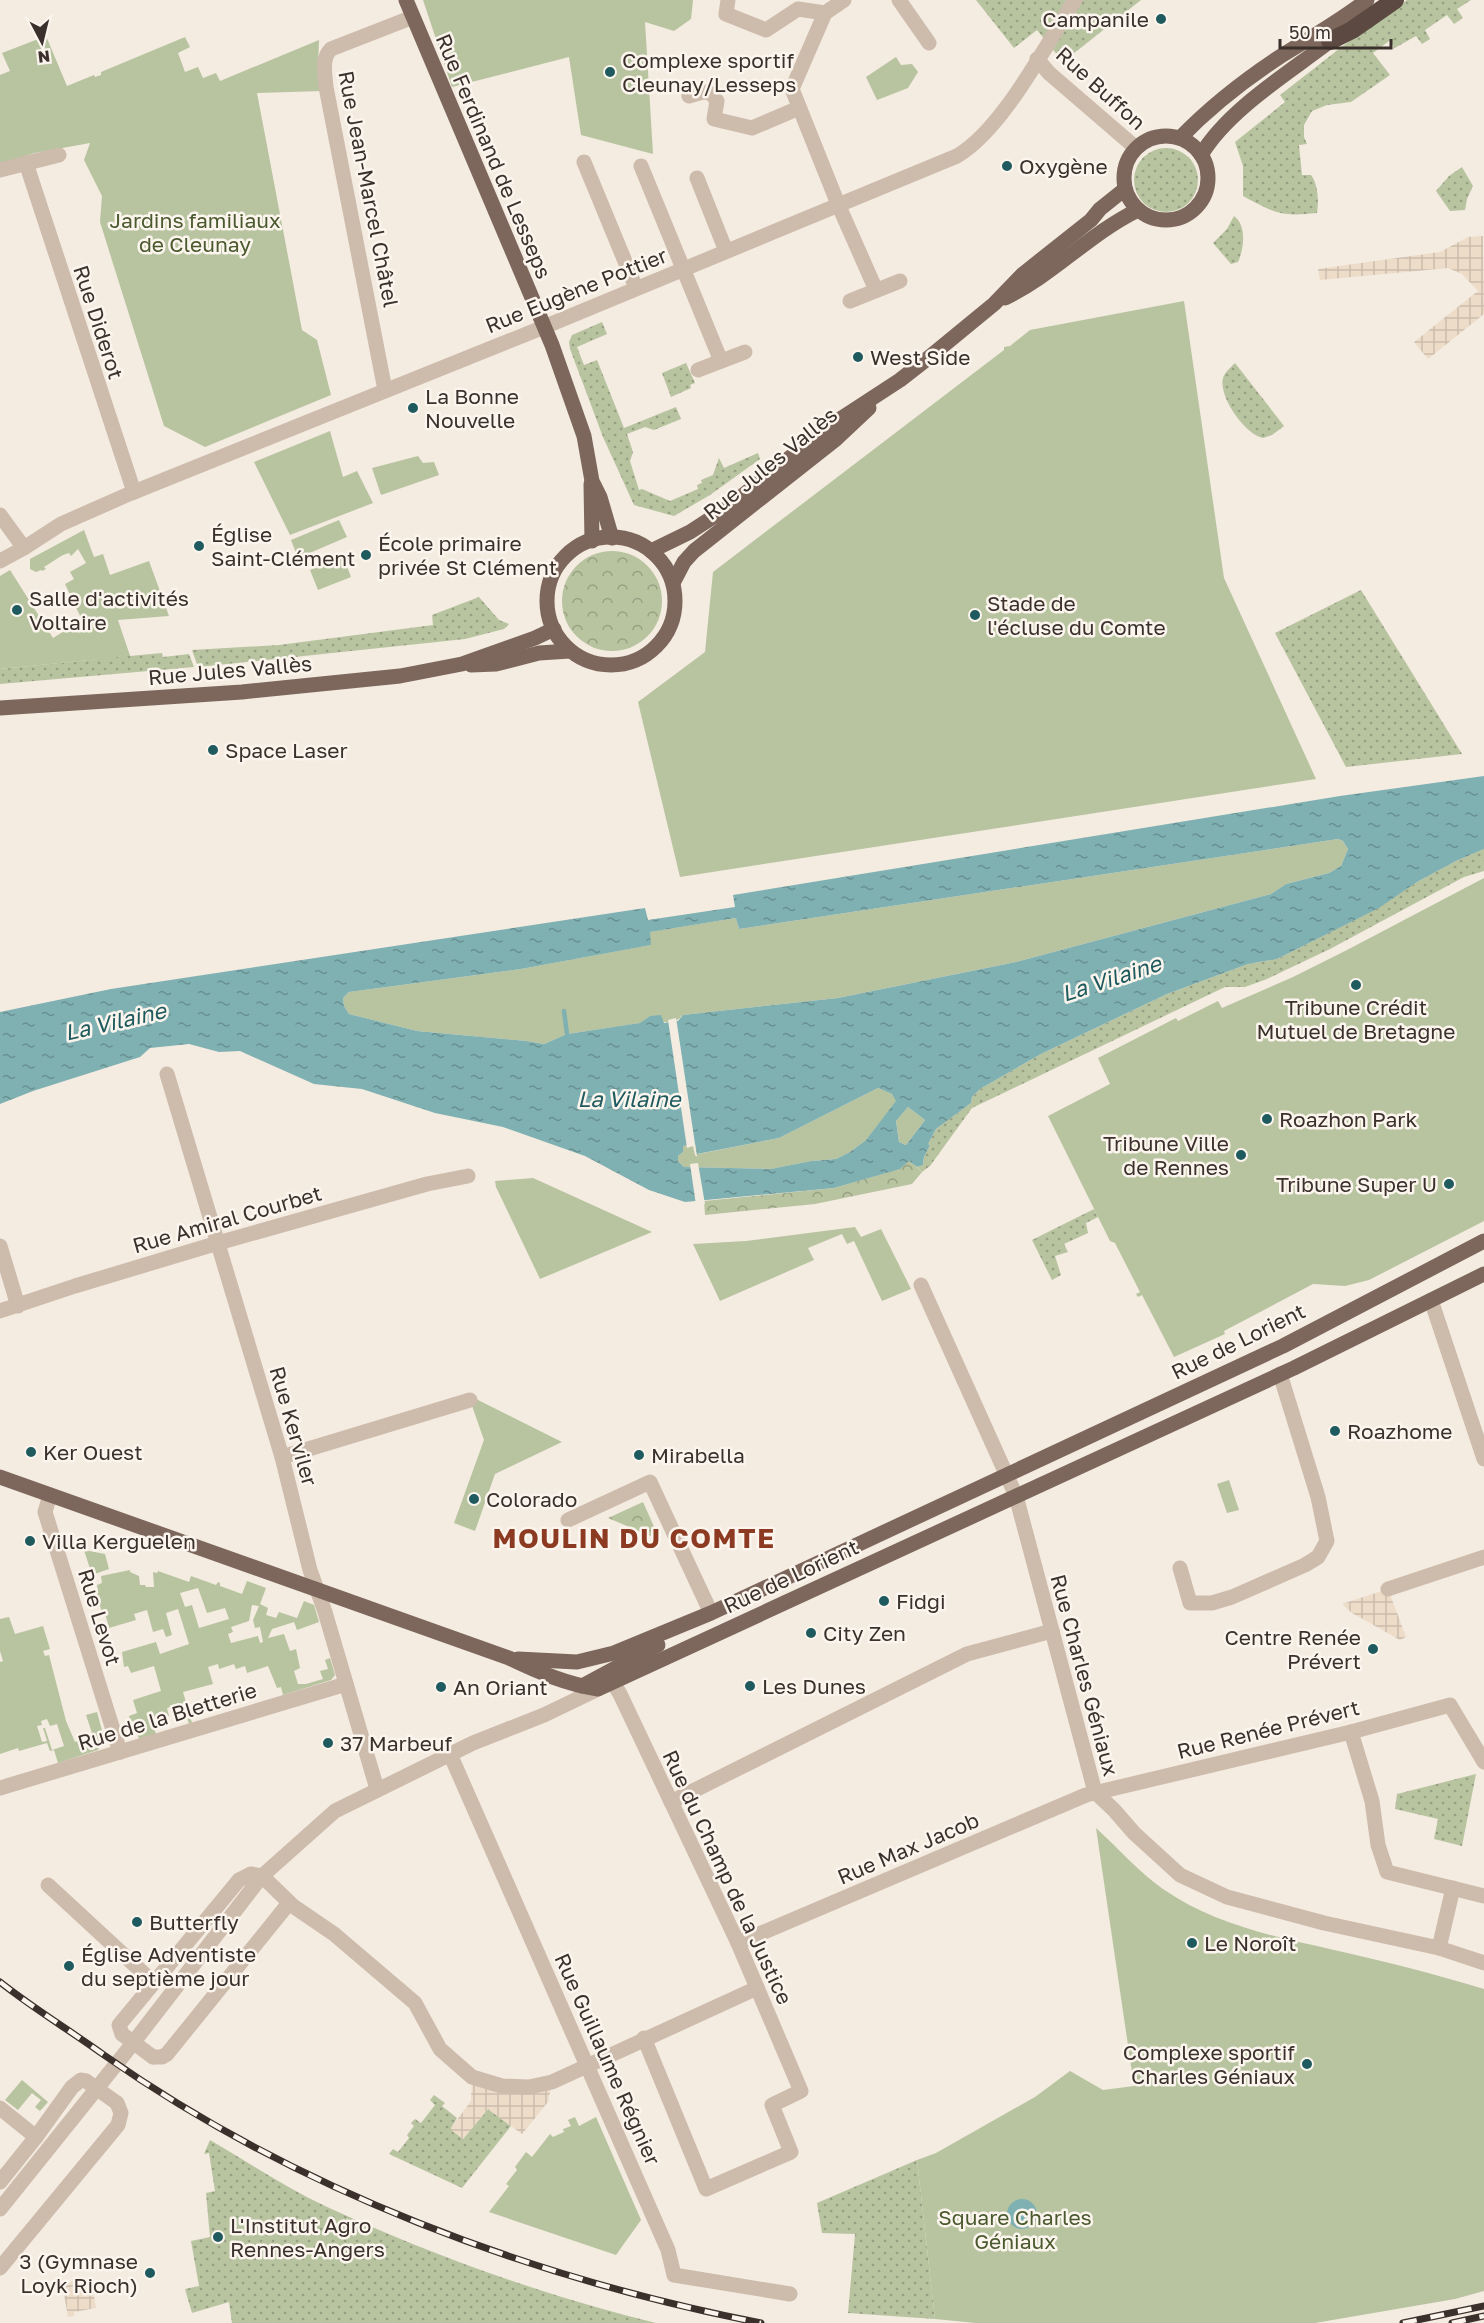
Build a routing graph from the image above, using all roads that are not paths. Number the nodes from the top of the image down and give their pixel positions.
1 (406, 0) edge
2 (728, 0) edge
3 (844, 0) edge
4 (899, 0) edge
5 (1075, 0) edge
6 (1367, 0) edge
7 (1382, 0) edge
8 (1395, 0) edge
9 (825, 13) junction
10 (413, 17) junction
11 (1330, 41) junction
12 (929, 43) dead end
13 (1037, 59) junction
14 (689, 96) dead end
15 (799, 108) junction
16 (1180, 138) junction
17 (1136, 148) junction
18 (59, 155) dead end
19 (1201, 155) junction
20 (584, 162) dead end
21 (26, 163) junction
22 (641, 166) dead end
23 (0, 170) edge
24 (697, 178) dead end
25 (1125, 189) junction
26 (838, 204) junction
27 (1138, 210) junction
28 (726, 251) junction
29 (683, 269) junction
30 (900, 281) dead end
31 (636, 288) junction
32 (876, 290) junction
33 (850, 301) dead end
34 (994, 304) junction
35 (544, 327) junction
36 (745, 352) dead end
37 (721, 361) junction
38 (698, 370) dead end
39 (900, 380) junction
40 (385, 390) junction
41 (592, 481) junction
42 (134, 492) junction
43 (0, 515) edge
44 (612, 538) junction
45 (592, 541) junction
46 (24, 548) junction
47 (651, 551) junction
48 (0, 561) edge
49 (673, 583) junction
50 (554, 629) junction
51 (570, 651) junction
52 (462, 664) junction
53 (0, 708) edge
54 (167, 1074) dead end
55 (468, 1176) dead end
56 (1484, 1240) edge
57 (218, 1243) junction
58 (0, 1246) edge
59 (1484, 1274) edge
60 (921, 1285) dead end
61 (1431, 1300) junction
62 (18, 1306) junction
63 (0, 1311) edge
64 (1280, 1374) junction
65 (470, 1400) dead end
66 (282, 1457) junction
67 (1484, 1459) edge
68 (1008, 1475) junction
69 (0, 1477) edge
70 (50, 1495) junction
71 (1016, 1496) junction
72 (568, 1520) dead end
73 (1484, 1557) edge
74 (1180, 1568) dead end
75 (1388, 1589) dead end
76 (318, 1590) junction
77 (711, 1613) junction
78 (1052, 1631) junction
79 (508, 1658) junction
80 (610, 1678) junction
81 (346, 1684) junction
82 (582, 1686) junction
83 (598, 1689) junction
84 (519, 1725) junction
85 (1352, 1732) junction
86 (120, 1752) junction
87 (450, 1754) junction
88 (1484, 1761) edge
89 (0, 1788) edge
90 (378, 1789) junction
91 (1095, 1792) junction
92 (671, 1803) junction
93 (262, 1876) junction
94 (48, 1885) dead end
95 (1453, 1888) junction
96 (1484, 1896) edge
97 (289, 1903) junction
98 (738, 1943) junction
99 (1439, 1948) junction
100 (1484, 1963) edge
101 (153, 1982) junction
102 (757, 1988) junction
103 (644, 2038) junction
104 (588, 2064) junction
105 (0, 2108) edge
106 (36, 2137) junction
107 (0, 2182) edge
108 (0, 2209) edge
109 (0, 2268) edge
110 (790, 2294) dead end

1 - 10 main road, Rue Ferdinand de Lesseps
2 - 9 street
3 - 9 street
4 - 12 street
5 - 13 street, Rue Eugène Pottier
6 - 16 main road
7 - 11 main road
8 - 11 highway
9 - 15 street
10 - 35 main road, Rue Ferdinand de Lesseps
10 - 40 street, Rue Jean-Marcel Châtel
11 - 19 main road
13 - 17 street, Rue Buffon
13 - 26 street, Rue Eugène Pottier
14 - 15 street
15 - 26 street
16 - 17 main road
16 - 19 main road
17 - 25 main road
18 - 21 street
19 - 27 main road
20 - 31 street
21 - 23 street
21 - 42 street, Rue Diderot
22 - 29 street
24 - 28 street
25 - 27 main road
25 - 34 main road, Rue Jules Vallès
26 - 28 street, Rue Eugène Pottier
26 - 32 street
27 - 34 main road, Rue Jules Vallès
28 - 29 street, Rue Eugène Pottier
29 - 31 street, Rue Eugène Pottier
29 - 37 street
30 - 32 street
31 - 35 street, Rue Eugène Pottier
32 - 33 street
34 - 39 main road, Rue Jules Vallès
35 - 40 street, Rue Eugène Pottier
35 - 41 main road, Rue Ferdinand de Lesseps
36 - 37 street
37 - 38 street
39 - 47 main road, Rue Jules Vallès
39 - 49 main road, Rue Jules Vallès
40 - 42 street, Rue Eugène Pottier
41 - 44 main road
41 - 45 main road
42 - 46 street, Rue Eugène Pottier
43 - 46 street
44 - 45 main road
44 - 47 main road
45 - 50 main road
46 - 48 street, Rue Eugène Pottier
47 - 49 main road
49 - 51 main road
50 - 51 main road
50 - 52 main road, Rue Jules Vallès
51 - 52 main road, Rue Jules Vallès
52 - 53 main road, Rue Jules Vallès
54 - 57 street, Rue Kerviler
55 - 57 street, Rue Amiral Courbet
56 - 68 main road, Rue de Lorient
57 - 62 street, Rue Amiral Courbet
57 - 66 street, Rue Kerviler
58 - 62 street
59 - 61 main road, Rue de Lorient
60 - 68 street
61 - 64 main road, Rue de Lorient
61 - 67 street
62 - 63 street, Rue Amiral Courbet
64 - 71 main road, Rue de Lorient
64 - 74 street
65 - 66 street
66 - 76 street, Rue Kerviler
68 - 71 street
68 - 77 main road, Rue de Lorient
69 - 70 main road
70 - 76 main road
70 - 86 street, Rue Levot
71 - 78 street, Rue Charles Géniaux
71 - 80 main road, Rue de Lorient
72 - 77 street
73 - 75 street
76 - 79 main road
76 - 81 street, Rue Kerviler
77 - 79 main road, Rue de Lorient
77 - 80 main road, Rue de Lorient
78 - 91 street, Rue Charles Géniaux
78 - 92 street
79 - 82 main road
80 - 82 main road, Rue de Lorient
80 - 83 main road, Rue de Lorient
80 - 92 street, Rue du Champ de la Justice
81 - 86 street, Rue de la Bletterie
81 - 90 street, Rue Kerviler
82 - 83 main road
82 - 84 street
83 - 84 street
84 - 87 street
85 - 88 street, Rue Renée Prévert
85 - 91 street, Rue Renée Prévert
85 - 95 street
86 - 89 street, Rue de la Bletterie
87 - 90 street
87 - 104 street, Rue Guillaume Régnier
90 - 93 street
91 - 98 street, Rue Max Jacob
91 - 99 street, Rue Charles Géniaux
92 - 98 street, Rue du Champ de la Justice
93 - 97 street
93 - 101 street
93 - 108 street
94 - 101 street
95 - 96 street
95 - 99 street
97 - 101 street, bridge
97 - 104 street
98 - 102 street, Rue du Champ de la Justice
99 - 100 street, Rue Charles Géniaux
102 - 103 street
102 - 103 street, Rue du Champ de la Justice
103 - 104 street
104 - 110 street, Rue Guillaume Régnier
105 - 106 street
106 - 107 street
106 - 109 street, bridge

